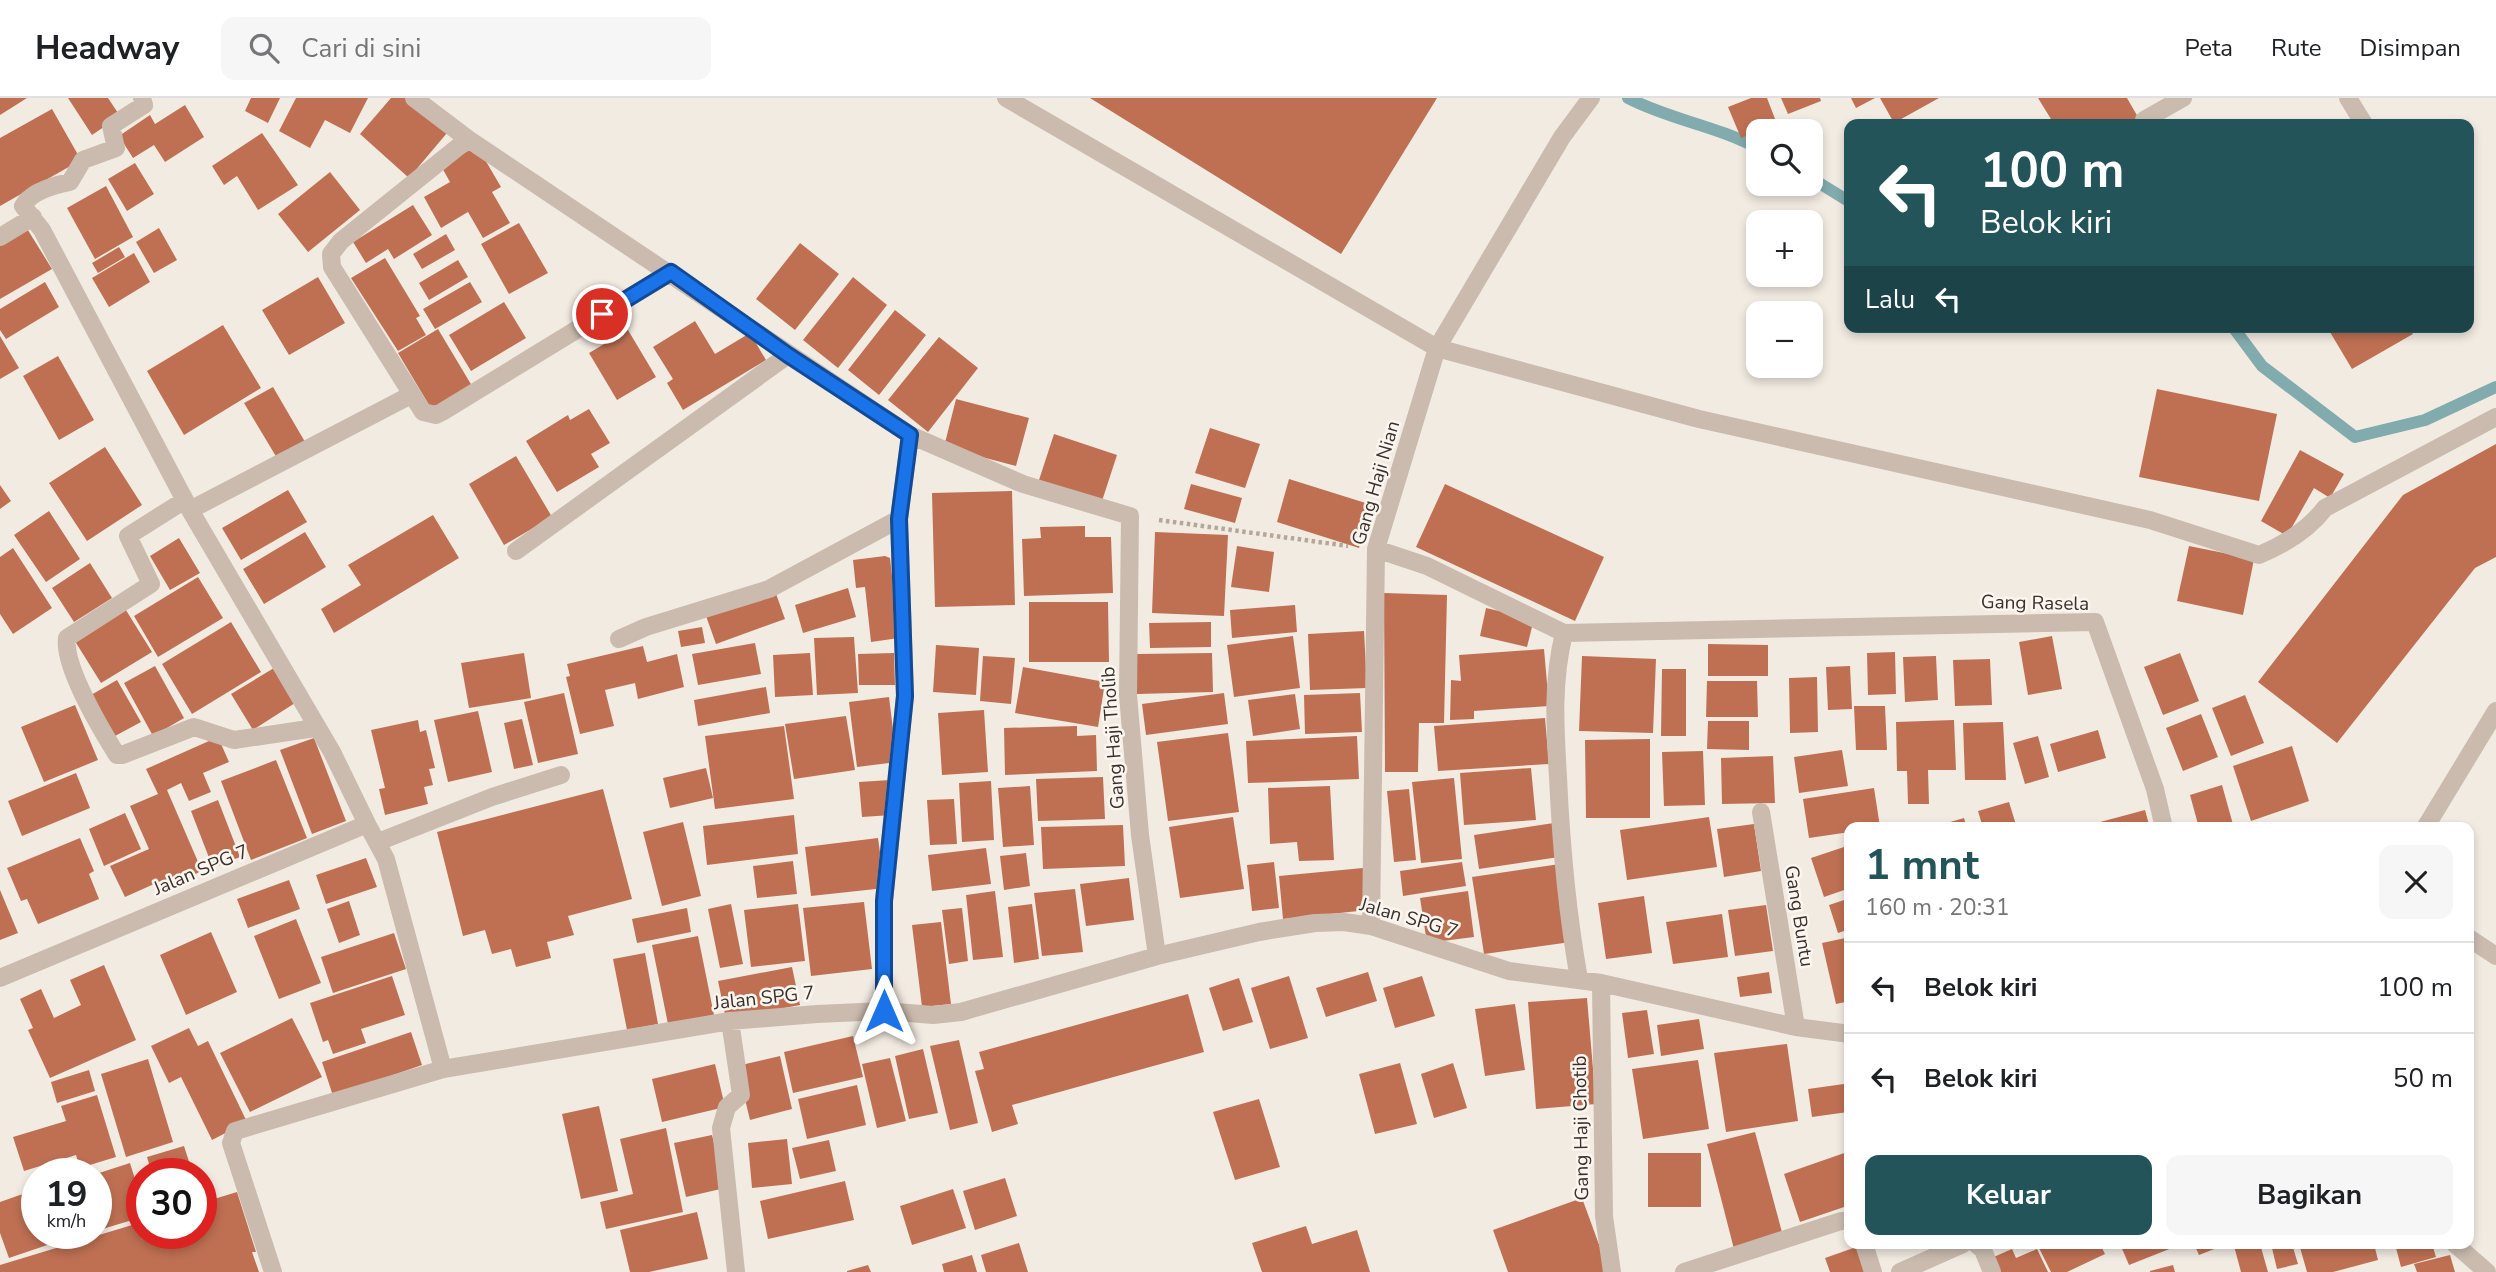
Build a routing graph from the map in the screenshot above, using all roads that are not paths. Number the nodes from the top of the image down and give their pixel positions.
1 (142, 98) edge
2 (414, 98) edge
3 (1006, 98) edge
4 (1591, 98) edge
5 (2183, 98) edge
6 (2348, 98) edge
7 (2146, 119) edge
8 (2361, 119) edge
9 (468, 139) junction
10 (33, 217) junction
11 (0, 237) edge
12 (671, 272) junction
13 (1437, 348) junction
14 (788, 355) junction
15 (411, 395) junction
16 (2496, 417) edge
17 (910, 435) junction
18 (187, 505) junction
19 (899, 519) junction
20 (1376, 549) junction
21 (516, 551) dead end
22 (1564, 633) junction
23 (619, 639) dead end
24 (2496, 711) edge
25 (315, 728) junction
26 (561, 775) dead end
27 (1761, 812) dead end
28 (2163, 822) edge
29 (2429, 822) edge
30 (367, 824) junction
31 (378, 842) junction
32 (1371, 926) junction
33 (2474, 941) edge
34 (1157, 956) junction
35 (2496, 956) edge
36 (0, 978) edge
37 (1579, 979) junction
38 (1601, 983) junction
39 (884, 1011) junction
40 (730, 1021) junction
41 (1796, 1027) junction
42 (1844, 1033) edge
43 (443, 1069) junction
44 (1844, 1221) edge
45 (1866, 1249) edge
46 (1952, 1249) edge
47 (1982, 1249) edge
48 (2461, 1249) edge
49 (2484, 1269) edge
50 (273, 1272) edge
51 (736, 1272) edge
52 (1612, 1272) edge
53 (1685, 1272) edge
54 (1873, 1272) edge
55 (1900, 1272) edge
56 (1992, 1272) edge
57 (2462, 1272) edge

1 - 10 street
2 - 9 street
3 - 13 street
4 - 13 street, Gang Haji Nian
5 - 7 street
6 - 8 street
9 - 12 street
9 - 15 street
10 - 11 street
10 - 18 street
12 - 14 street
12 - 15 street
13 - 16 street
13 - 20 street, Gang Haji Nian
14 - 17 street
14 - 21 street
15 - 18 street
17 - 19 street
17 - 34 street, Gang Haji Tholib
18 - 25 street
18 - 25 street
19 - 23 street
19 - 39 street
20 - 22 street
20 - 32 street, Gang Haji Nian
22 - 28 street, Gang Rasela
22 - 37 street
24 - 29 street
25 - 30 street
26 - 31 street
27 - 41 street, Gang Buntu
30 - 31 street
30 - 36 street, Jalan SPG 7
31 - 43 street
32 - 34 street, Jalan SPG 7
32 - 37 street, Jalan SPG 7
33 - 35 street
34 - 39 street, Jalan SPG 7
37 - 38 street, Jalan SPG 7
38 - 41 street, Jalan SPG 7
38 - 52 street, Gang Haji Chotib
39 - 40 street, Jalan SPG 7
40 - 43 street, Jalan SPG 7
40 - 51 street
41 - 42 street, Jalan SPG 7
43 - 50 street, Jalan SPG 7
44 - 53 street
45 - 54 street
46 - 55 street
47 - 56 street
48 - 49 street
49 - 57 street

